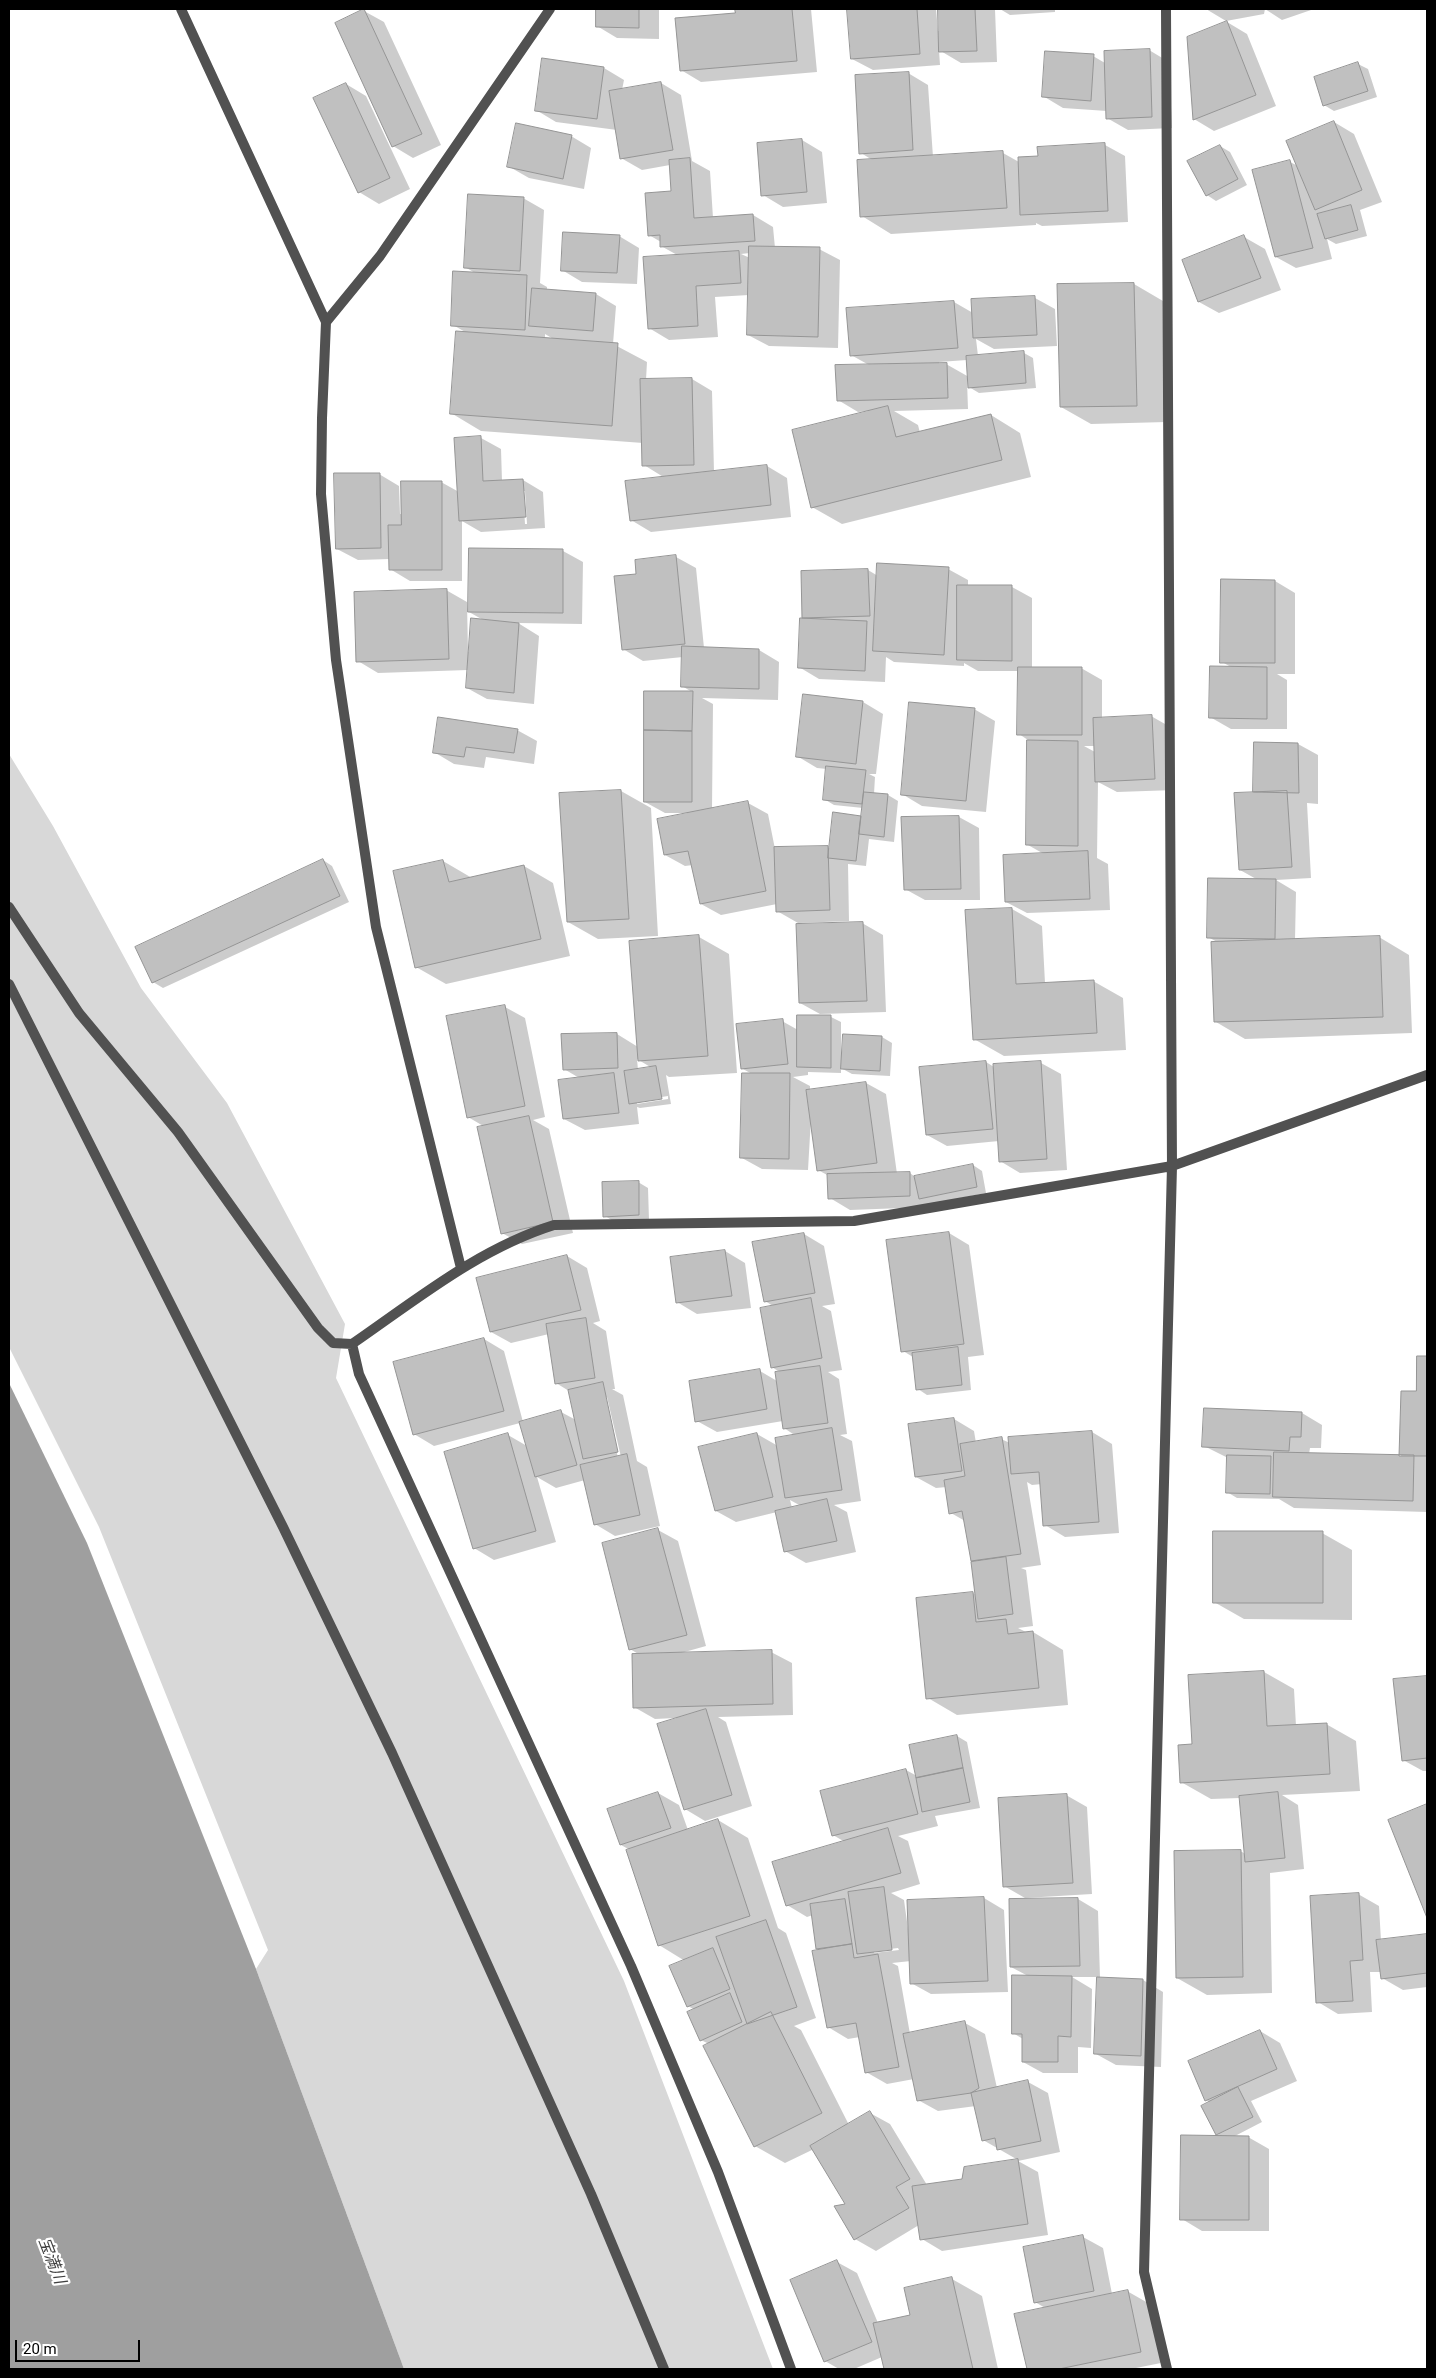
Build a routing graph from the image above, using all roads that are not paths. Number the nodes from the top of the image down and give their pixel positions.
1 (180, 9) edge
2 (550, 9) edge
3 (1166, 9) edge
4 (326, 322) junction
5 (9, 907) edge
6 (9, 984) edge
7 (1427, 1076) edge
8 (1172, 1166) junction
9 (461, 1268) junction
10 (352, 1344) junction
11 (664, 2369) edge
12 (791, 2369) edge
13 (1167, 2369) edge

1 - 4 street
2 - 4 street
3 - 8 street
4 - 9 street
5 - 10 street
6 - 11 street
7 - 8 street
8 - 9 street
8 - 13 street
9 - 10 street
10 - 12 street

